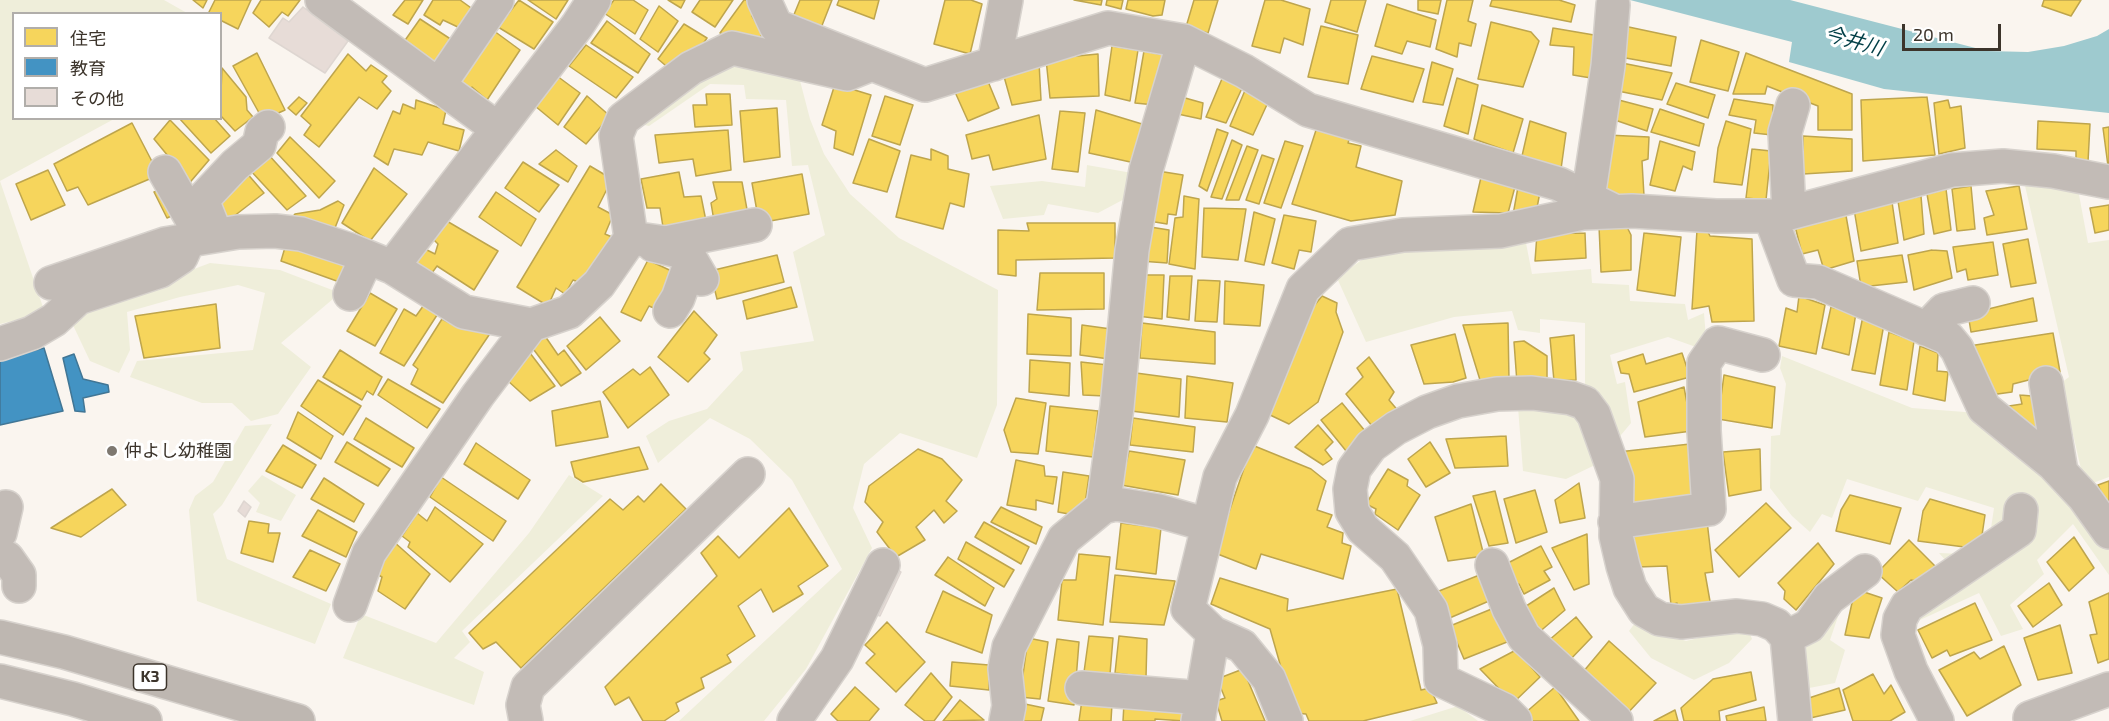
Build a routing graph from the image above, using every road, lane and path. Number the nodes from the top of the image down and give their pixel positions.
1 (322, 0) edge
2 (497, 0) edge
3 (594, 0) edge
4 (764, 0) edge
5 (1006, 0) edge
6 (1613, 5) dead end
7 (1184, 41) junction
8 (872, 64) junction
9 (994, 64) junction
10 (439, 85) junction
11 (1793, 105) dead end
12 (268, 127) dead end
13 (498, 129) junction
14 (165, 172) dead end
15 (2109, 182) edge
16 (1602, 205) junction
17 (1779, 214) junction
18 (755, 225) dead end
19 (202, 237) junction
20 (632, 238) junction
21 (379, 262) junction
22 (51, 284) dead end
23 (350, 294) dead end
24 (1973, 303) dead end
25 (670, 311) dead end
26 (531, 326) junction
27 (1926, 329) junction
28 (0, 345) edge
29 (1763, 355) dead end
30 (2046, 383) dead end
31 (748, 474) dead end
32 (2074, 480) junction
33 (1103, 507) junction
34 (2021, 510) dead end
35 (1615, 522) junction
36 (1208, 525) junction
37 (2109, 532) edge
38 (0, 556) edge
39 (883, 566) dead end
40 (1492, 566) dead end
41 (1865, 571) dead end
42 (19, 586) dead end
43 (350, 605) dead end
44 (1212, 633) junction
45 (0, 637) edge
46 (1787, 637) junction
47 (0, 681) edge
48 (1082, 688) dead end
49 (2109, 689) edge
50 (1200, 709) edge
51 (144, 721) edge
52 (298, 721) edge
53 (526, 721) edge
54 (794, 721) edge
55 (1006, 721) edge
56 (1286, 721) edge
57 (1515, 721) edge
58 (1616, 721) edge
59 (1795, 721) edge
60 (1936, 721) edge
61 (2031, 721) edge

1 - 10 street
2 - 10 street
3 - 13 street
4 - 8 street
5 - 9 street
6 - 16 street
7 - 9 street
7 - 16 street
7 - 33 street
8 - 9 street
8 - 20 street
10 - 13 street
11 - 17 street
12 - 19 street
13 - 21 street
14 - 19 street
15 - 17 street
16 - 17 street
16 - 36 street
17 - 27 street
18 - 20 street
19 - 21 street
19 - 22 street
19 - 28 street
20 - 25 street
20 - 26 street
21 - 23 street
21 - 26 street
24 - 27 street
26 - 43 street
27 - 32 street
29 - 35 street
30 - 32 street
31 - 53 street
32 - 37 street
33 - 36 street
33 - 55 street
34 - 60 street
35 - 46 street
35 - 57 street
36 - 44 street
38 - 42 street
39 - 54 street
40 - 58 street
41 - 46 street
44 - 50 street
44 - 56 street
45 - 52 highway, K3
46 - 59 street
47 - 51 highway, K3
48 - 50 street
49 - 61 street

